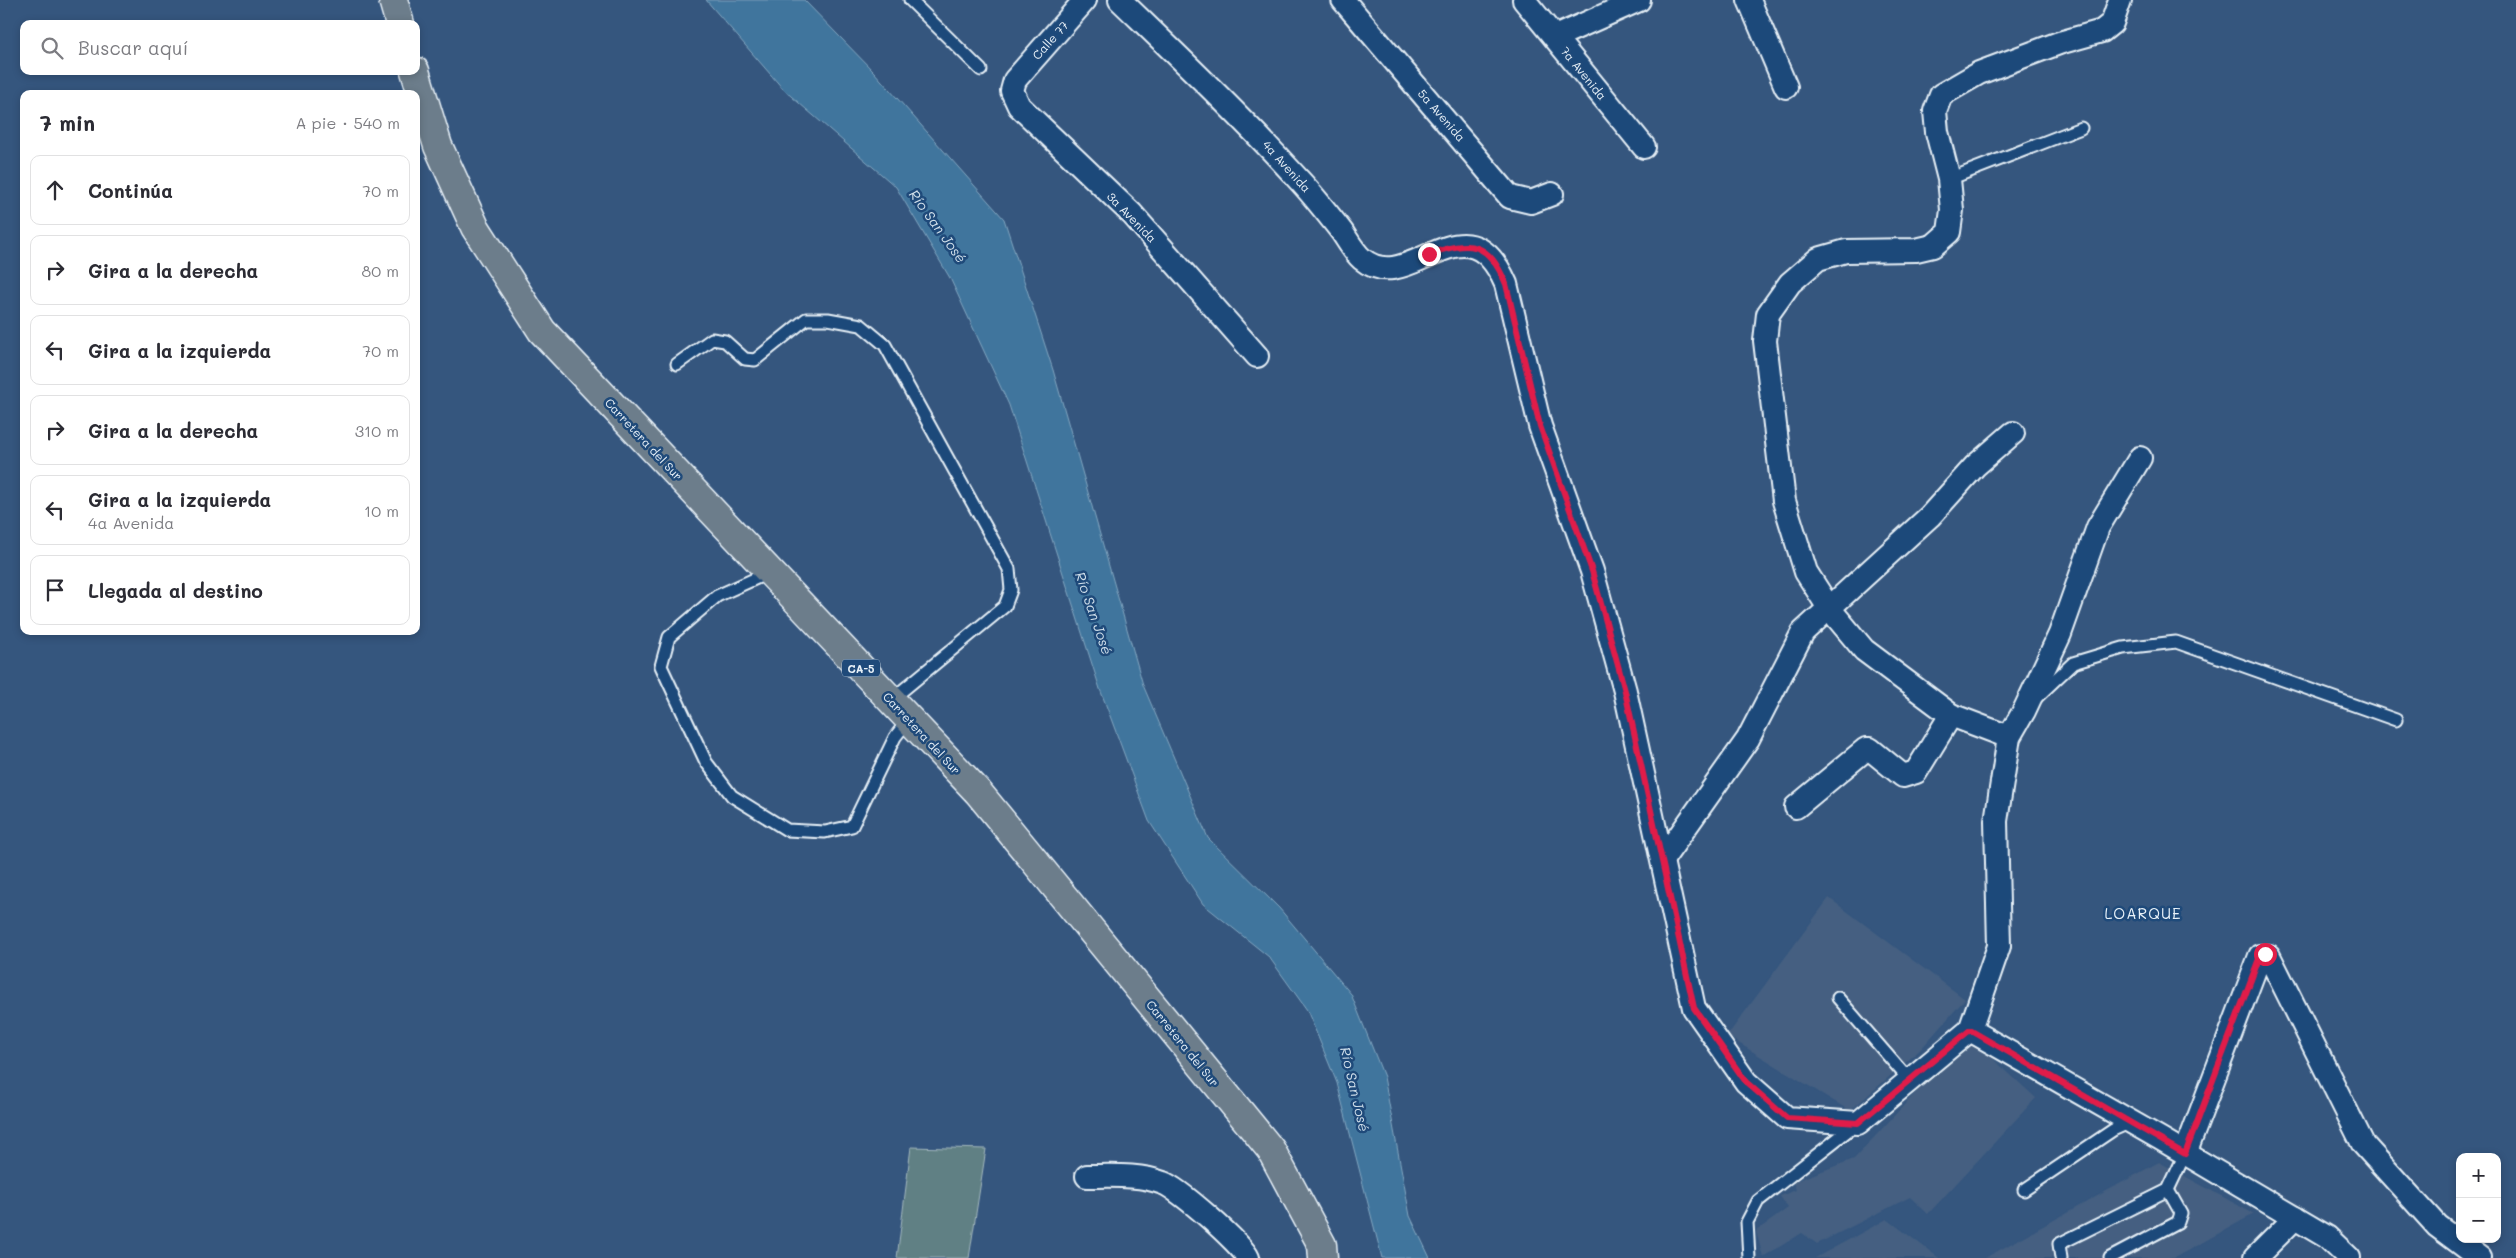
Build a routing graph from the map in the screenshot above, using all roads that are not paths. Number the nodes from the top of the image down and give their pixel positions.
1 (393, 0) edge
2 (910, 0) edge
3 (1085, 0) edge
4 (1120, 0) edge
5 (1343, 0) edge
6 (1524, 0) edge
7 (1639, 0) edge
8 (1749, 0) edge
9 (2120, 0) edge
10 (399, 20) edge
11 (1555, 37) junction
12 (981, 70) dead end
13 (416, 75) edge
14 (1015, 80) joint
15 (1786, 87) dead end
16 (2081, 128) dead end
17 (1644, 147) dead end
18 (1949, 179) junction
19 (1552, 194) dead end
20 (1257, 356) dead end
21 (678, 364) dead end
22 (2013, 434) dead end
23 (2140, 458) dead end
24 (770, 572) junction
25 (1830, 608) junction
26 (900, 709) junction
27 (2024, 711) junction
28 (1951, 715) junction
29 (2396, 720) dead end
30 (2010, 737) junction
31 (1796, 807) dead end
32 (1663, 859) junction
33 (1838, 998) dead end
34 (1970, 1030) junction
35 (1910, 1081) junction
36 (2131, 1122) junction
37 (1858, 1123) junction
38 (2185, 1154) junction
39 (1087, 1176) dead end
40 (2024, 1190) dead end
41 (2168, 1190) junction
42 (2295, 1218) junction
43 (1325, 1254) edge
44 (1248, 1258) edge
45 (1748, 1258) edge
46 (2061, 1258) edge
47 (2110, 1258) edge
48 (2255, 1258) edge
49 (2349, 1258) edge
50 (2480, 1258) edge

1 - 10 highway
2 - 12 lane
3 - 14 street, Calle 77
4 - 32 street, 4a Avenida
5 - 19 street, 5a Avenida
6 - 11 street, 7a Avenida
7 - 11 street
8 - 15 street
9 - 18 street
11 - 17 street, 7a Avenida
13 - 24 highway, Carretera del Sur / CA-5
14 - 20 street, 3a Avenida
16 - 18 lane
18 - 25 street
21 - 26 lane
22 - 25 street
23 - 27 street
24 - 26 highway, Carretera del Sur / CA-5
24 - 26 lane
25 - 28 street
25 - 32 street
26 - 43 highway, Carretera del Sur / CA-5
27 - 29 lane
27 - 30 street
28 - 30 street
28 - 31 street
30 - 34 street
32 - 37 street
33 - 35 lane
34 - 35 street
34 - 36 street
35 - 37 street
36 - 38 street
36 - 40 lane
37 - 45 lane
38 - 41 lane
38 - 42 street
38 - 50 street
39 - 44 street
41 - 46 lane
41 - 47 lane
42 - 48 street
42 - 49 street

